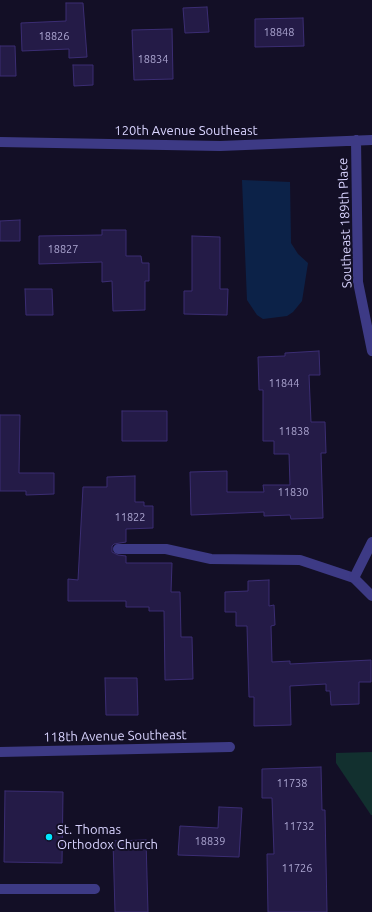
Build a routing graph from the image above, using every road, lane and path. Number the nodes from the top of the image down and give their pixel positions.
1 (356, 140) junction
2 (372, 140) edge
3 (0, 142) edge
4 (372, 351) edge
5 (372, 542) edge
6 (118, 549) dead end
7 (354, 578) junction
8 (372, 596) edge
9 (230, 747) dead end
10 (0, 752) edge
11 (0, 889) edge
12 (94, 889) dead end

1 - 2 street, 120th Avenue Southeast
1 - 3 street, 120th Avenue Southeast
1 - 4 street, Southeast 189th Place
5 - 7 street
6 - 7 street
7 - 8 street
9 - 10 street, 118th Avenue Southeast
11 - 12 street

